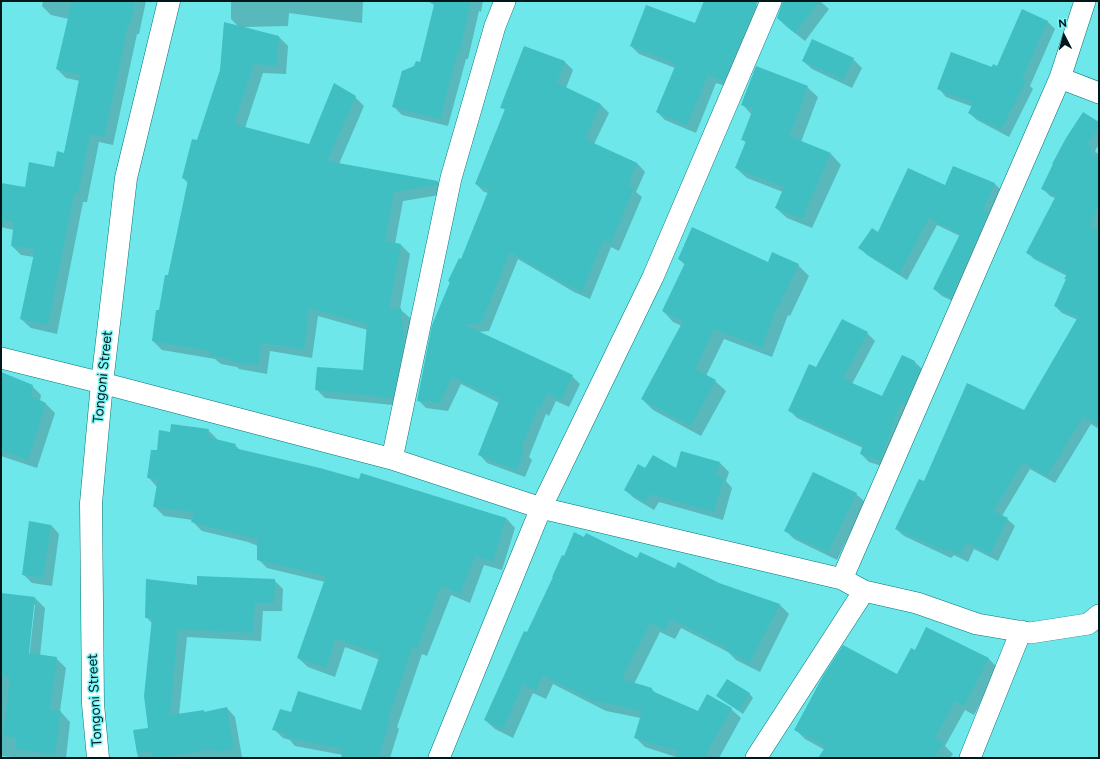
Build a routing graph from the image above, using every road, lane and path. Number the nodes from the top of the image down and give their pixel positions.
1 (169, 1) edge
2 (505, 1) edge
3 (771, 1) edge
4 (1085, 1) edge
5 (1060, 78) junction
6 (1099, 93) edge
7 (1, 358) edge
8 (102, 383) junction
9 (392, 459) junction
10 (541, 508) junction
11 (842, 578) junction
12 (864, 591) junction
13 (1095, 623) edge
14 (1021, 632) junction
15 (98, 758) edge
16 (439, 758) edge
17 (756, 758) edge
18 (970, 758) edge

1 - 8 street, Tongoni Street
2 - 9 street
3 - 10 street
4 - 5 street
5 - 6 street
5 - 11 street
7 - 8 street
8 - 9 street
8 - 15 street, Tongoni Street
9 - 10 street
10 - 11 street
10 - 16 street
11 - 12 street
12 - 14 street
12 - 17 street
13 - 14 street
14 - 18 street

